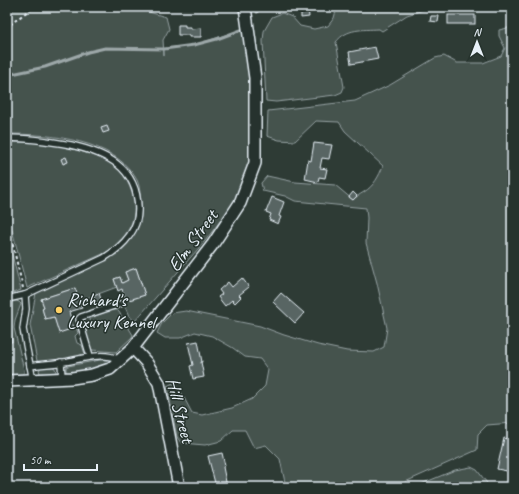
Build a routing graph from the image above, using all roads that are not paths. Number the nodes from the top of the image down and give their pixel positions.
1 (245, 7) edge
2 (7, 138) edge
3 (25, 294) junction
4 (7, 299) edge
5 (120, 304) dead end
6 (133, 348) junction
7 (90, 356) junction
8 (120, 360) junction
9 (61, 362) junction
10 (30, 366) junction
11 (62, 379) junction
12 (7, 381) edge
13 (33, 381) junction
14 (179, 487) edge

1 - 6 street, Elm Street
2 - 3 lane
3 - 4 lane
3 - 10 lane
5 - 7 lane
6 - 8 street, Elm Street
6 - 14 street, Hill Street
7 - 8 lane
7 - 9 lane
8 - 11 street, Elm Street
9 - 10 lane
9 - 11 lane
10 - 13 lane
11 - 13 street, Elm Street
12 - 13 street, Elm Street

